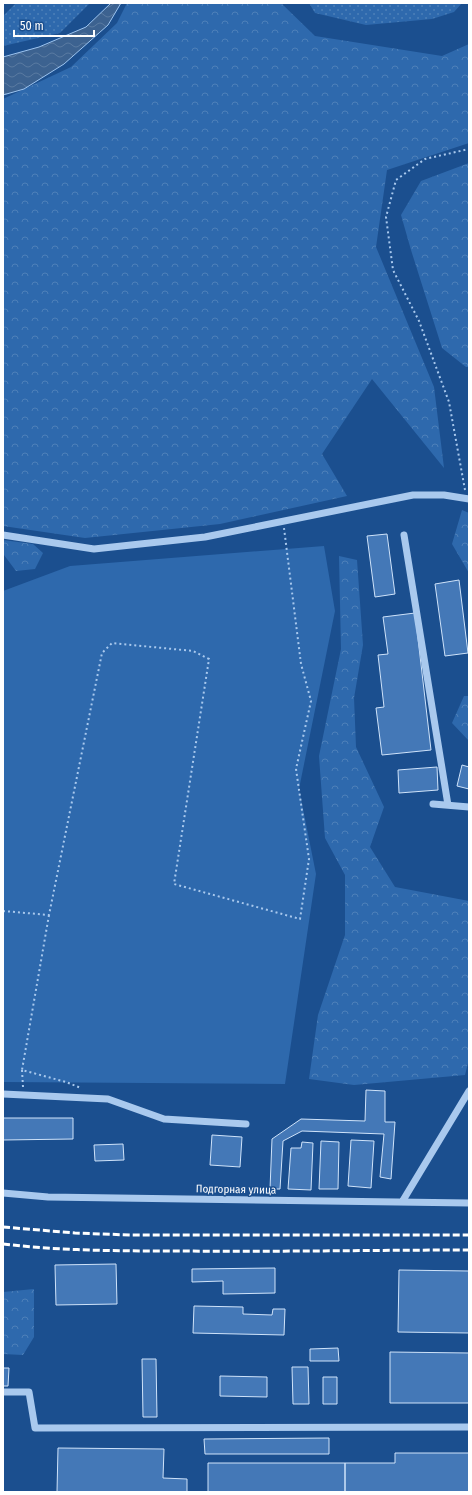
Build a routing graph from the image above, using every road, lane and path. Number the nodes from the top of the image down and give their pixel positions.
1 (469, 149) edge
2 (468, 498) edge
3 (283, 521) junction
4 (3, 535) edge
5 (404, 535) dead end
6 (433, 804) dead end
7 (448, 805) junction
8 (469, 807) edge
9 (3, 911) edge
10 (49, 915) junction
11 (22, 1070) junction
12 (87, 1091) dead end
13 (469, 1091) edge
14 (3, 1094) edge
15 (24, 1095) junction
16 (246, 1124) dead end
17 (3, 1193) edge
18 (402, 1202) junction
19 (469, 1203) edge
20 (3, 1392) edge
21 (469, 1427) edge

1 - 2 path
2 - 3 street
3 - 4 street
3 - 10 path
5 - 7 street
6 - 7 street
7 - 8 street
9 - 10 path
10 - 11 path
11 - 12 path
11 - 15 path
13 - 18 street
14 - 15 street
15 - 16 street
17 - 18 street, Подгорная улица
18 - 19 street, Подгорная улица
20 - 21 street

